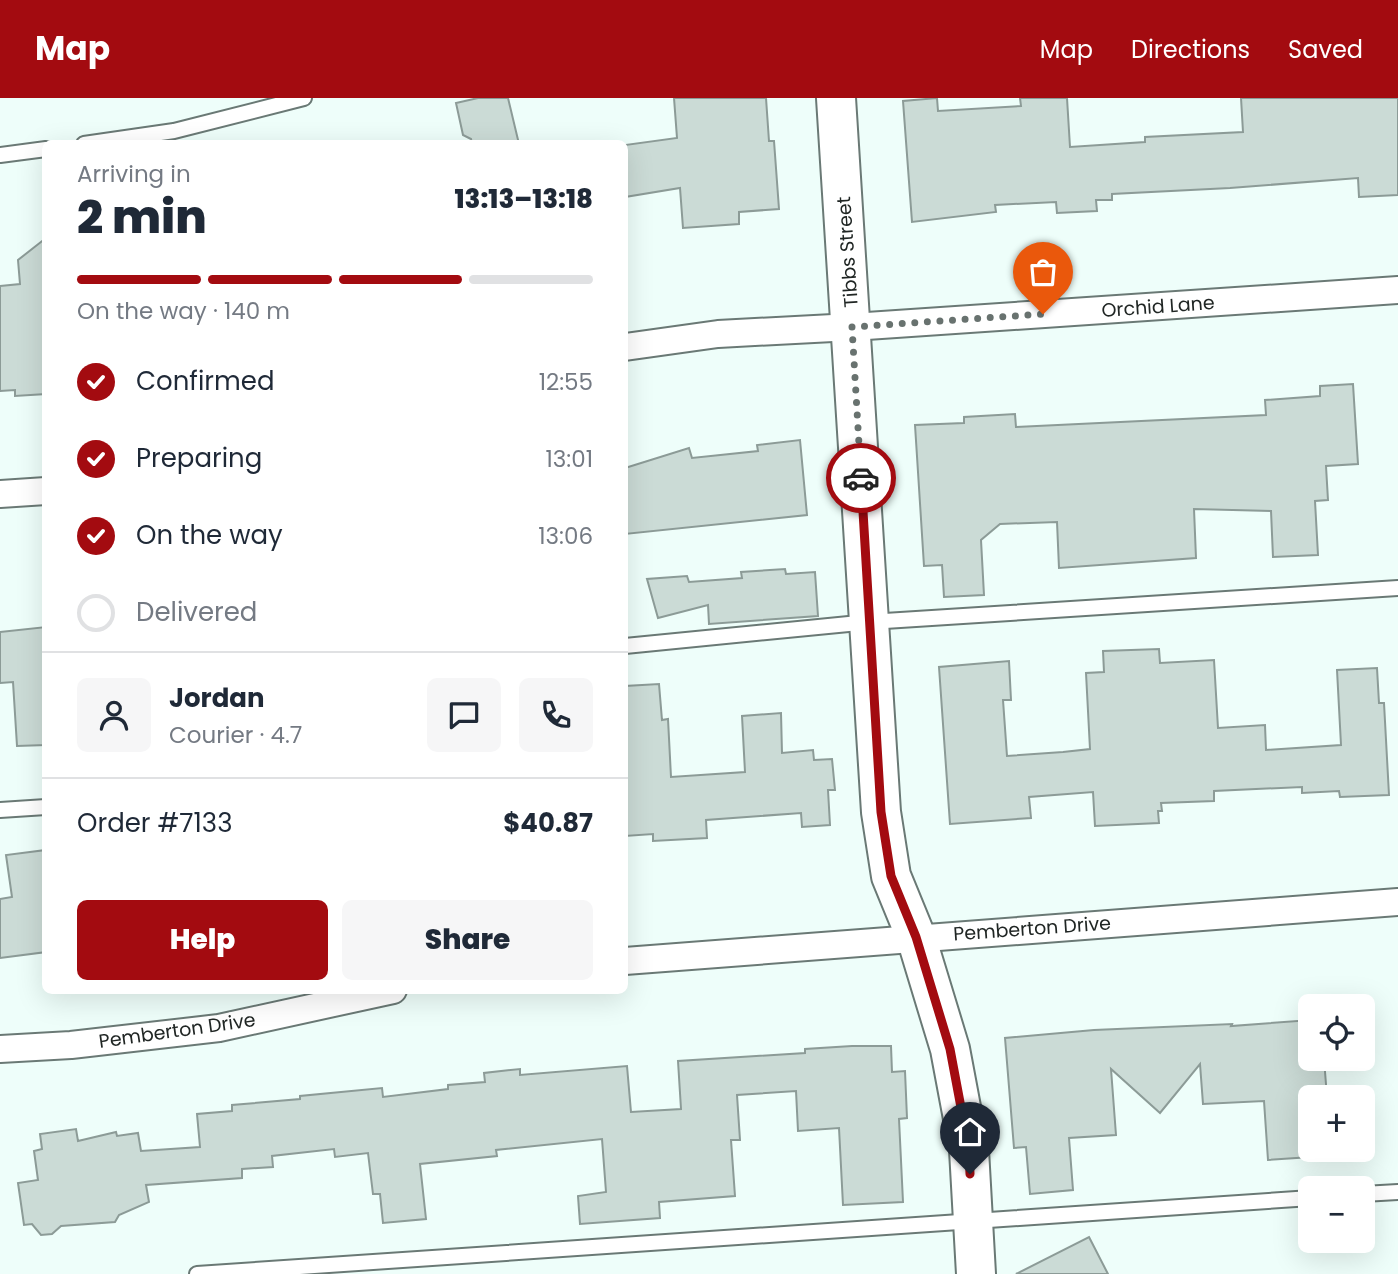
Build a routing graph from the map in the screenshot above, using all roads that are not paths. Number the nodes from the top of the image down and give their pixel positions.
1 (304, 98) edge
2 (836, 98) edge
3 (112, 140) edge
4 (42, 150) edge
5 (0, 155) edge
6 (1398, 290) edge
7 (852, 327) junction
8 (628, 347) edge
9 (42, 491) edge
10 (0, 494) edge
11 (1398, 588) edge
12 (869, 622) junction
13 (628, 646) edge
14 (42, 807) edge
15 (0, 810) edge
16 (1398, 902) edge
17 (916, 937) junction
18 (628, 961) edge
19 (375, 994) edge
20 (0, 1049) edge
21 (1398, 1192) edge
22 (1375, 1193) edge
23 (1298, 1199) edge
24 (973, 1221) junction
25 (197, 1274) edge
26 (976, 1274) edge

1 - 3 lane
2 - 7 street, Tibbs Street
4 - 5 lane
6 - 7 street, Orchid Lane
7 - 8 street, Orchid Lane
7 - 12 street, Tibbs Street
9 - 10 street
11 - 12 lane
12 - 13 lane
12 - 17 street, Tibbs Street
14 - 15 lane
16 - 17 street, Pemberton Drive
17 - 18 street, Pemberton Drive
17 - 24 street, Tibbs Street
19 - 20 street, Pemberton Drive
21 - 22 lane
23 - 24 lane
24 - 25 lane
24 - 26 street, Tibbs Street

